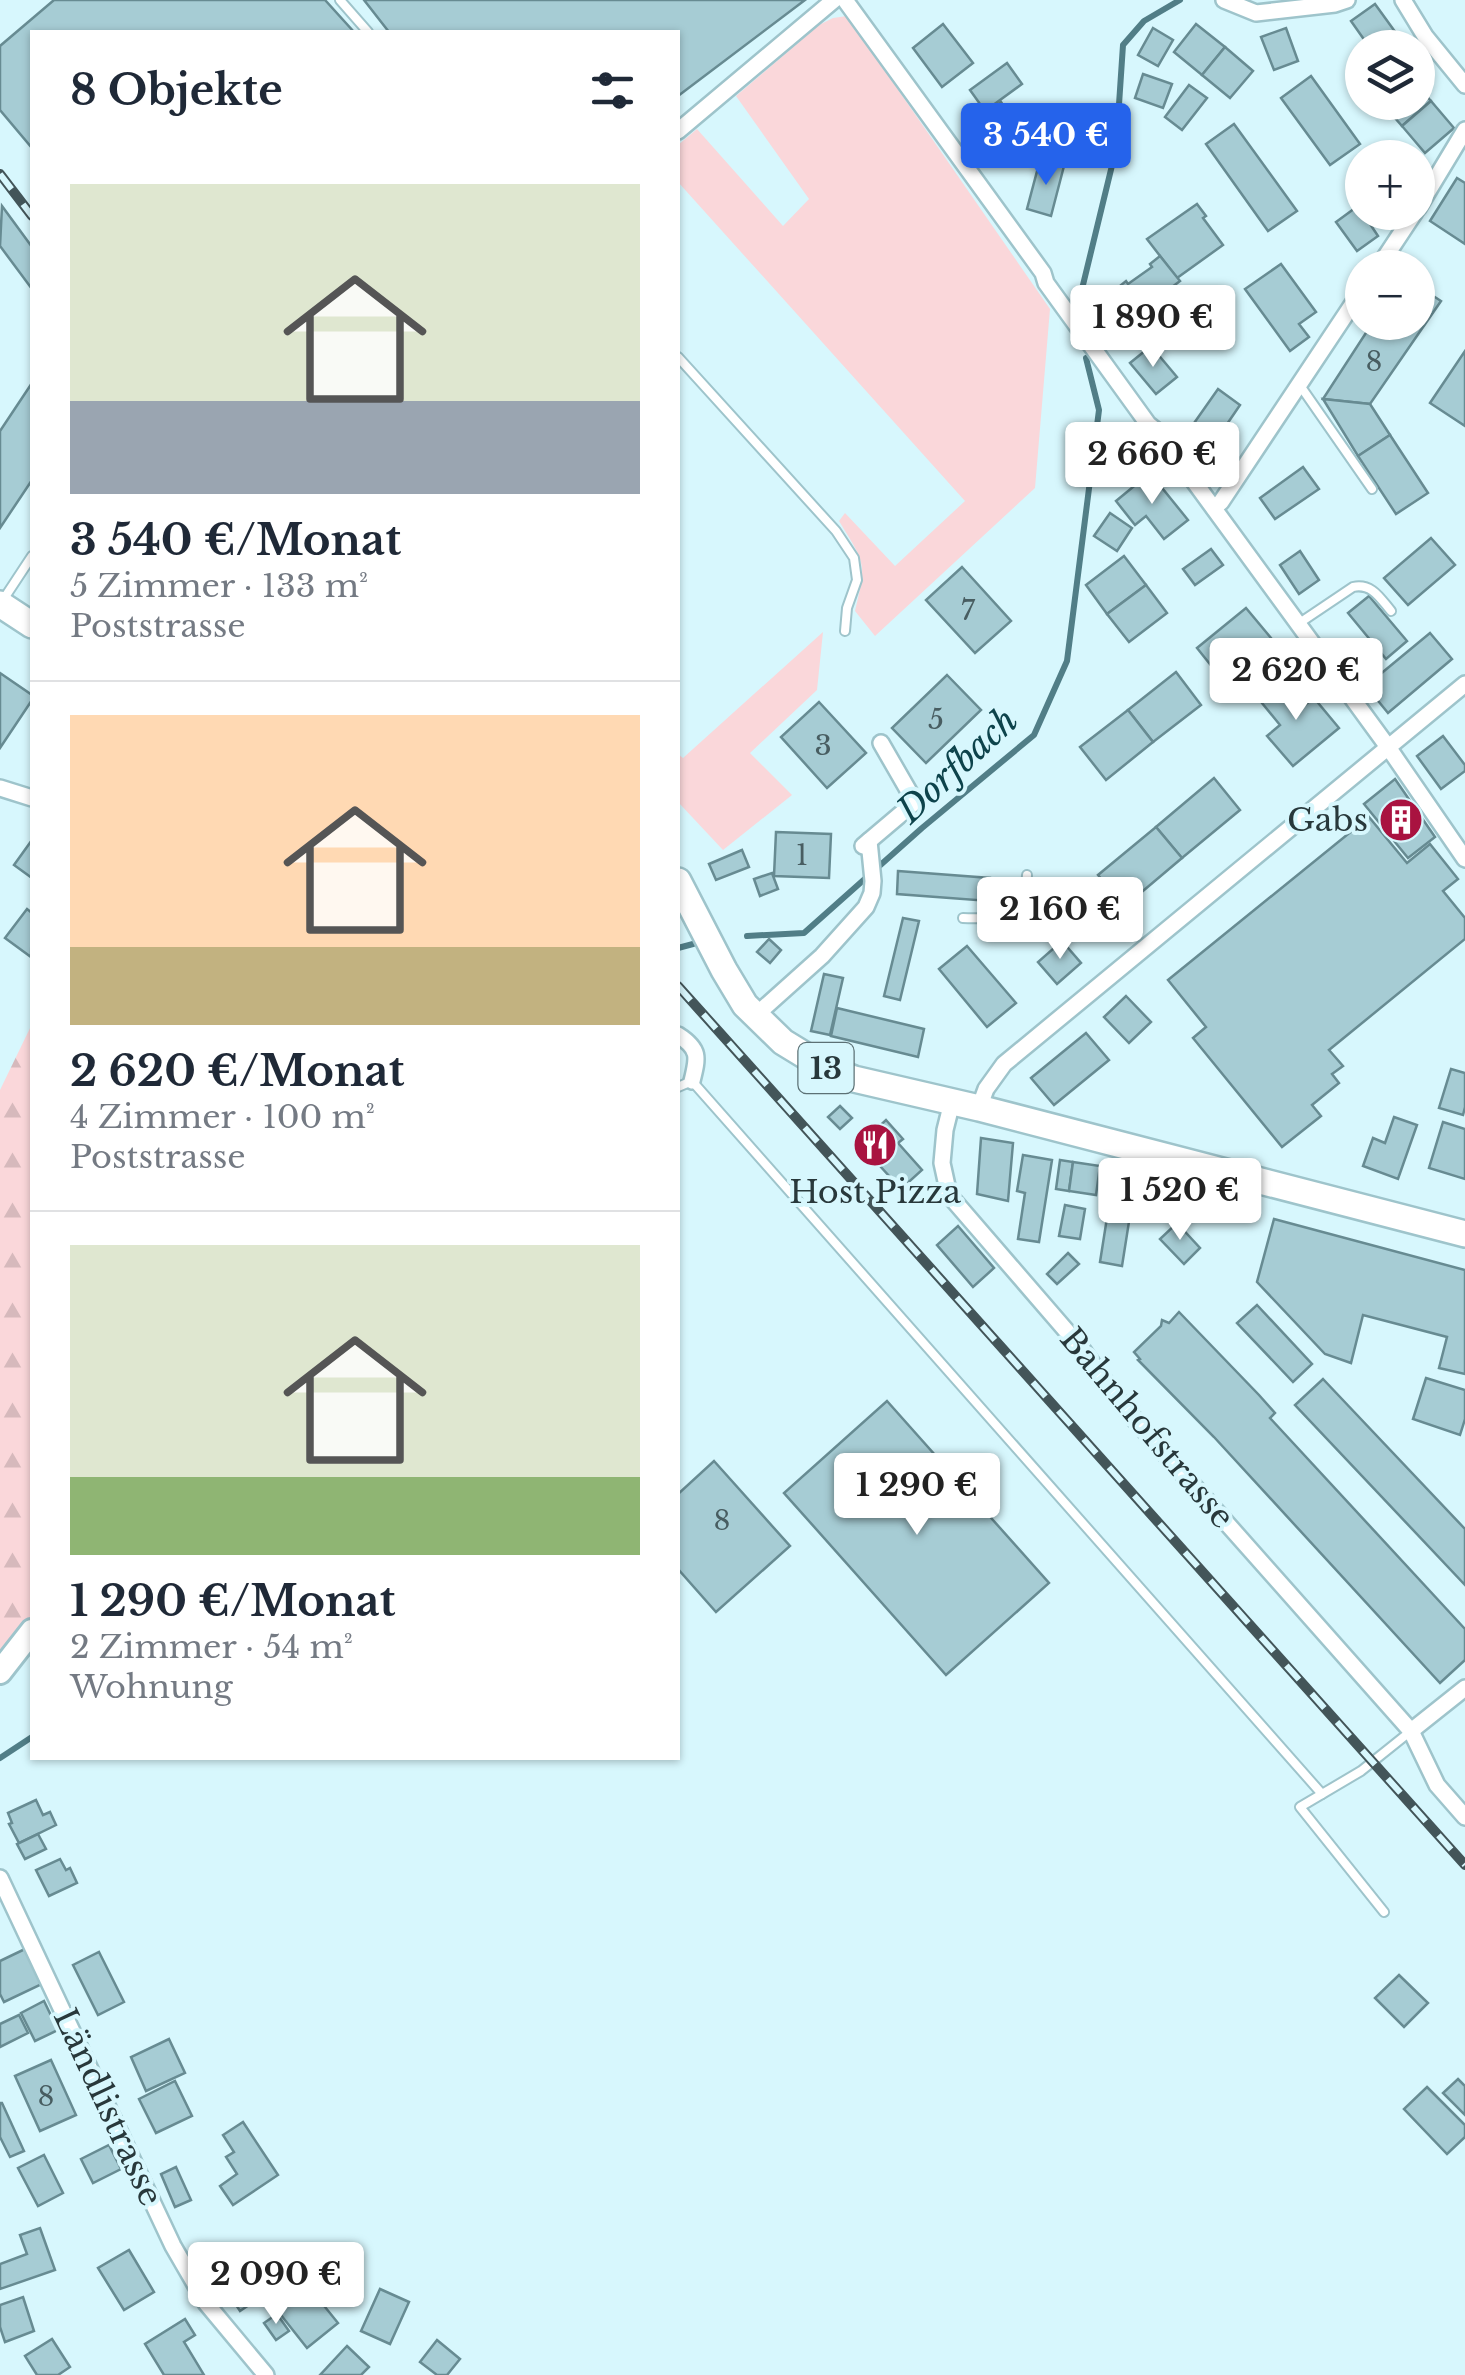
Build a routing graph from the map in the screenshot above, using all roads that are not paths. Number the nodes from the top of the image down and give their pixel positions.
1 (340, 0) edge
2 (834, 0) edge
3 (845, 0) edge
4 (1224, 0) edge
5 (1348, 0) edge
6 (1403, 0) edge
7 (366, 30) edge
8 (1465, 85) edge
9 (680, 129) edge
10 (1465, 130) edge
11 (1435, 179) edge
12 (1345, 315) edge
13 (680, 358) edge
14 (1299, 384) junction
15 (1372, 489) dead end
16 (1214, 508) junction
17 (30, 559) edge
18 (0, 604) edge
19 (1391, 611) dead end
20 (1298, 624) junction
21 (30, 625) edge
22 (845, 632) dead end
23 (1465, 684) edge
24 (881, 743) dead end
25 (1388, 747) junction
26 (0, 788) edge
27 (30, 797) edge
28 (1465, 859) edge
29 (1026, 876) dead end
30 (680, 885) edge
31 (963, 918) dead end
32 (1023, 921) junction
33 (1103, 926) dead end
34 (755, 1016) junction
35 (680, 1036) edge
36 (685, 1084) edge
37 (952, 1102) junction
38 (979, 1108) junction
39 (1465, 1234) edge
40 (30, 1634) edge
41 (0, 1672) edge
42 (1465, 1688) edge
43 (1411, 1731) junction
44 (1322, 1794) junction
45 (1465, 1817) edge
46 (0, 1878) edge
47 (1384, 1912) dead end
48 (266, 2375) edge

1 - 7 lane
2 - 9 street
3 - 16 street
4 - 5 street
6 - 8 street
10 - 11 street
12 - 14 street
13 - 22 lane
14 - 15 lane
14 - 16 street
16 - 20 street
17 - 18 lane
18 - 21 main road
19 - 20 lane
20 - 25 street
23 - 25 street
24 - 34 street
25 - 28 street
25 - 38 street
26 - 27 street
29 - 32 lane
30 - 34 main road, 13
31 - 32 lane
32 - 33 lane
34 - 37 main road, 13
35 - 36 street
36 - 44 lane
37 - 38 main road, 13
37 - 43 street, Bahnhofstrasse
38 - 39 main road, 13
40 - 41 street
42 - 43 street
43 - 44 lane
43 - 45 street, Bahnhofstrasse
44 - 47 lane
46 - 48 street, Ländlistrasse

